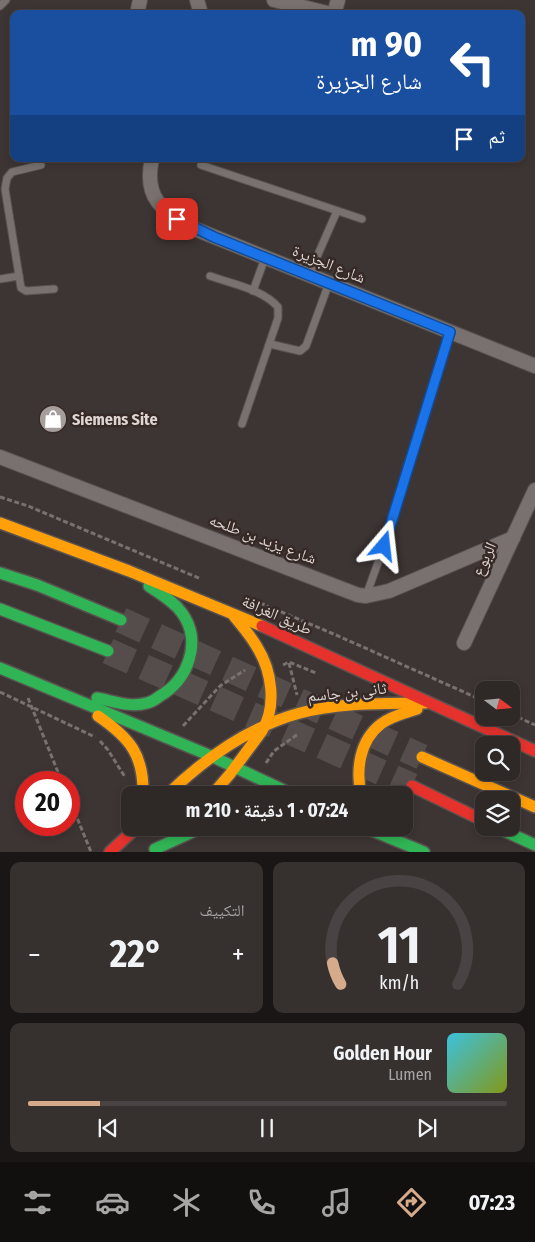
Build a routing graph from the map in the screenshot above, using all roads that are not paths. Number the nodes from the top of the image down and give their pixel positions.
1 (6, 0) edge
2 (274, 0) edge
3 (0, 6) edge
4 (316, 10) edge
5 (152, 162) edge
6 (41, 165) dead end
7 (201, 165) dead end
8 (337, 211) junction
9 (362, 219) dead end
10 (265, 258) junction
11 (310, 275) junction
12 (19, 276) junction
13 (210, 276) dead end
14 (0, 279) edge
15 (329, 283) junction
16 (54, 289) dead end
17 (253, 291) junction
18 (450, 332) junction
19 (270, 344) junction
20 (535, 366) edge
21 (242, 424) dead end
22 (0, 457) edge
23 (535, 490) edge
24 (0, 523) edge
25 (513, 538) junction
26 (129, 571) junction
27 (0, 573) edge
28 (366, 596) junction
29 (0, 609) edge
30 (231, 612) junction
31 (121, 620) tunnel mouth
32 (464, 643) dead end
33 (108, 651) tunnel mouth
34 (0, 668) edge
35 (54, 689) junction
36 (433, 703) junction
37 (266, 724) junction
38 (535, 751) edge
39 (211, 756) junction
40 (422, 757) tunnel mouth
41 (235, 768) junction
42 (144, 786) edge
43 (177, 786) edge
44 (220, 786) edge
45 (274, 786) edge
46 (361, 786) edge
47 (413, 786) tunnel mouth
48 (535, 807) edge
49 (475, 817) edge
50 (127, 836) edge
51 (170, 836) edge
52 (185, 836) edge
53 (391, 836) edge
54 (515, 836) edge
55 (535, 845) edge
56 (154, 851) edge
57 (110, 852) edge
58 (424, 852) edge

1 - 3 lane
2 - 4 street
5 - 10 street, شارع الجزيرة
6 - 12 lane
7 - 8 lane
8 - 9 lane
8 - 11 lane
10 - 11 street, شارع الجزيرة
10 - 17 lane
11 - 15 street, شارع الجزيرة
12 - 14 lane
12 - 16 lane
13 - 17 lane
15 - 18 street, شارع الجزيرة
15 - 19 lane
17 - 19 lane
18 - 20 street, شارع الجزيرة
18 - 28 lane
19 - 21 lane
22 - 28 street, شارع يزيد بن طلحه
23 - 25 street, الربوع
24 - 26 main road, طريق الغرافة
25 - 28 street
25 - 32 street, الربوع
26 - 30 main road, طريق الغرافة
26 - 35 main road
27 - 31 main road
29 - 33 main road
30 - 36 main road, طريق الغرافة
30 - 37 main road
34 - 35 main road
35 - 39 main road
35 - 42 main road
36 - 37 main road, ثانى بن جاسم
36 - 38 main road, طريق الغرافة
36 - 46 main road
37 - 39 main road, ثانى بن جاسم
37 - 41 main road
39 - 41 main road
39 - 43 main road, ثانى بن جاسم
40 - 48 main road
41 - 44 main road
41 - 45 main road
47 - 49 main road
50 - 57 main road
51 - 56 main road
52 - 56 main road
53 - 58 main road
54 - 55 main road

